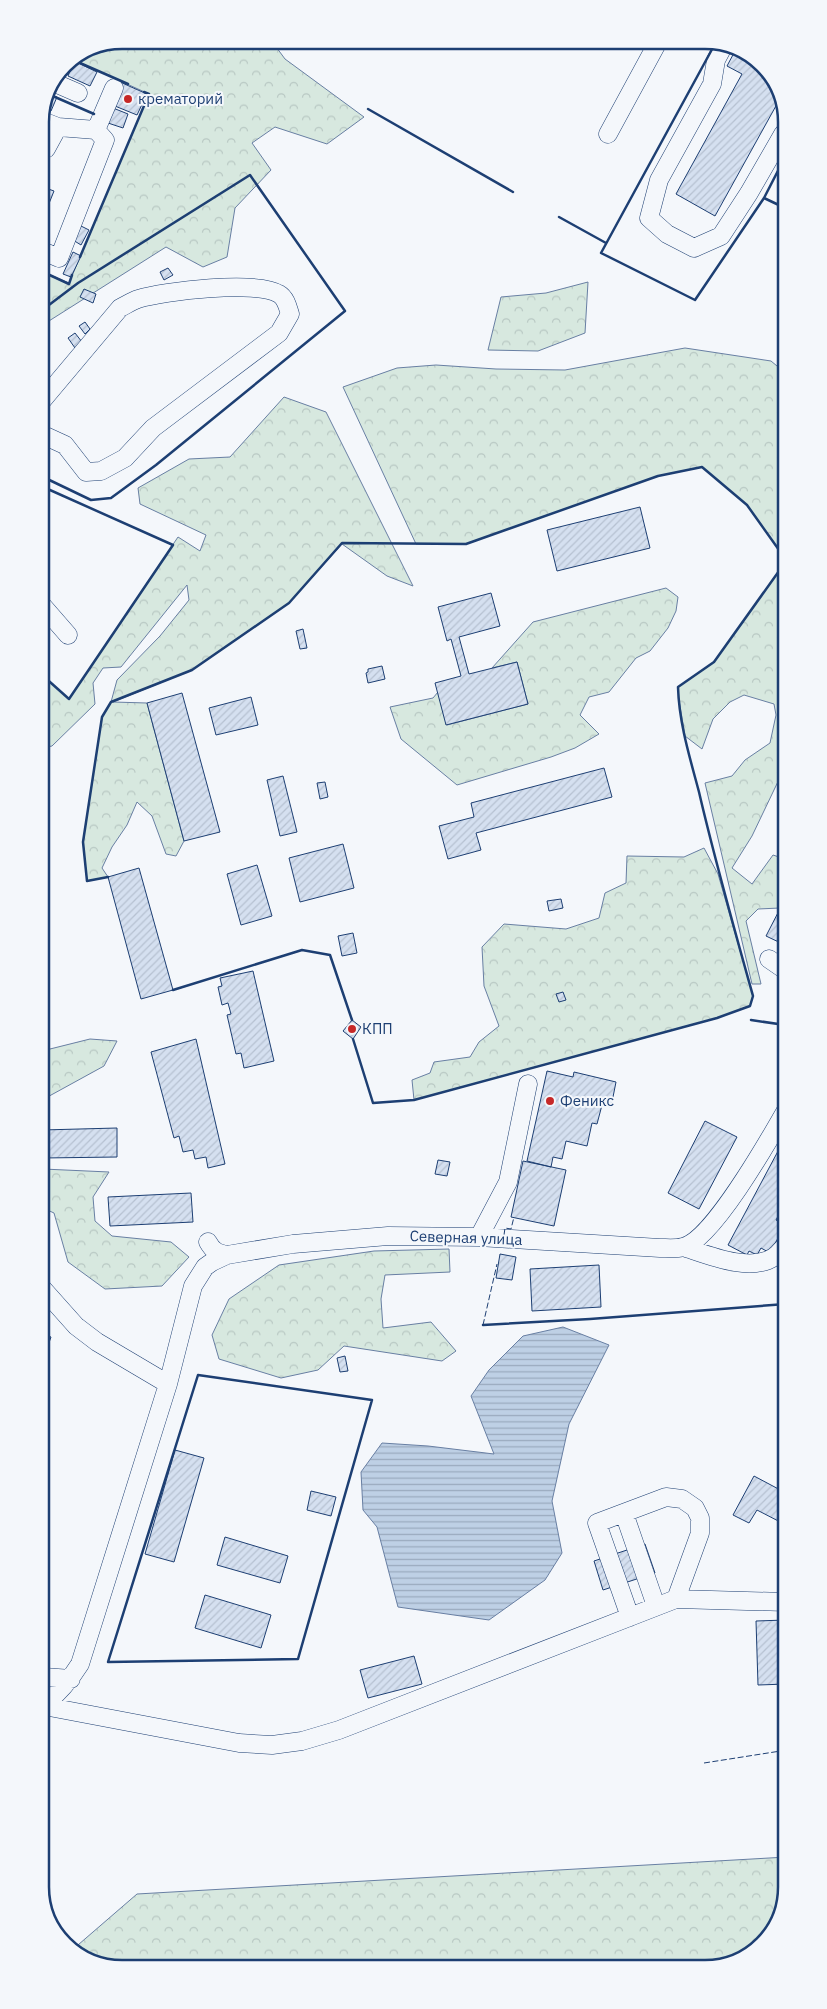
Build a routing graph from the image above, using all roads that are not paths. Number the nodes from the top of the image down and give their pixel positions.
1 (654, 49) edge
2 (721, 50) edge
3 (59, 85) edge
4 (114, 88) dead end
5 (78, 93) dead end
6 (49, 123) edge
7 (58, 126) junction
8 (96, 130) junction
9 (608, 134) dead end
10 (49, 142) edge
11 (778, 143) edge
12 (49, 254) edge
13 (49, 392) edge
14 (49, 438) edge
15 (49, 613) edge
16 (68, 635) dead end
17 (769, 959) dead end
18 (778, 965) edge
19 (528, 1084) dead end
20 (778, 1124) edge
21 (479, 1237) junction
22 (208, 1242) dead end
23 (683, 1248) junction
24 (778, 1253) edge
25 (227, 1256) junction
26 (49, 1296) edge
27 (168, 1384) junction
28 (624, 1513) junction
29 (676, 1599) junction
30 (778, 1602) edge
31 (656, 1606) junction
32 (630, 1617) junction
33 (49, 1677) edge
34 (71, 1679) junction
35 (49, 1702) edge
36 (49, 1707) edge

1 - 9 street
2 - 11 street
3 - 5 street
4 - 8 street
6 - 7 street
7 - 8 street
7 - 10 street
8 - 12 street
13 - 14 street
15 - 16 street
17 - 18 street
19 - 21 street
20 - 23 street
21 - 23 street, Северная улица
21 - 25 street, Северная улица
22 - 25 street
23 - 24 street, Северная улица
25 - 27 street, Северная улица
26 - 27 street
27 - 34 street, Северная улица
28 - 29 street
28 - 31 street
28 - 32 street
29 - 30 street
29 - 31 street
31 - 32 street
32 - 36 street
33 - 34 street
34 - 35 street, Северная улица

